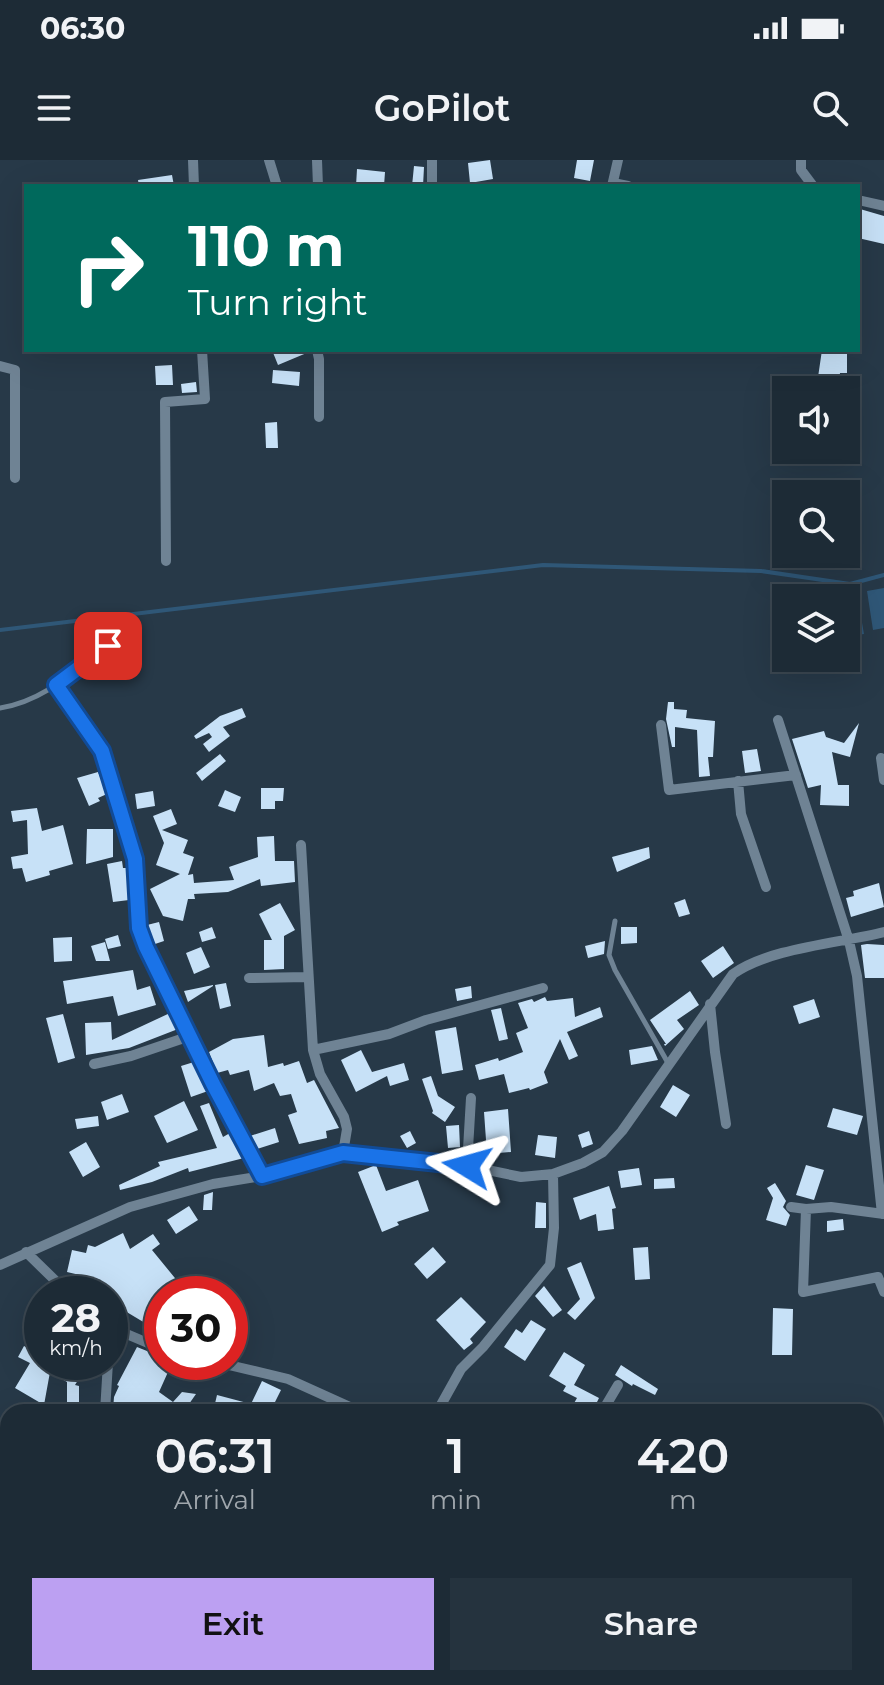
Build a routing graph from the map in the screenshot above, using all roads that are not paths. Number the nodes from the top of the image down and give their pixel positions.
1 (193, 160) edge
2 (269, 160) edge
3 (317, 160) edge
4 (432, 160) edge
5 (618, 160) edge
6 (801, 160) edge
7 (194, 184) edge
8 (276, 184) edge
9 (318, 184) edge
10 (432, 184) edge
11 (612, 184) edge
12 (812, 184) edge
13 (860, 200) edge
14 (884, 206) edge
15 (202, 352) edge
16 (317, 352) edge
17 (0, 366) edge
18 (319, 417) dead end
19 (15, 478) dead end
20 (166, 561) dead end
21 (108, 646) dead end
22 (56, 685) junction
23 (0, 708) edge
24 (778, 720) dead end
25 (661, 725) dead end
26 (102, 751) joint
27 (881, 758) dead end
28 (796, 775) junction
29 (884, 780) edge
30 (738, 781) junction
31 (301, 845) dead end
32 (766, 887) dead end
33 (615, 921) dead end
34 (884, 932) edge
35 (849, 941) junction
36 (307, 977) junction
37 (249, 978) dead end
38 (543, 988) dead end
39 (710, 1004) junction
40 (190, 1036) junction
41 (313, 1050) junction
42 (668, 1063) junction
43 (94, 1064) dead end
44 (471, 1098) dead end
45 (726, 1124) dead end
46 (343, 1153) junction
47 (467, 1166) junction
48 (553, 1174) junction
49 (262, 1176) junction
50 (791, 1207) dead end
51 (806, 1209) junction
52 (883, 1214) edge
53 (26, 1252) junction
54 (0, 1265) edge
55 (51, 1276) edge
56 (884, 1292) edge
57 (248, 1370) edge
58 (107, 1380) edge
59 (618, 1385) dead end
60 (106, 1404) edge
61 (343, 1404) edge
62 (441, 1404) edge
63 (607, 1404) edge

1 - 7 street
2 - 8 street
3 - 9 street
4 - 10 street
5 - 11 street
6 - 12 street
13 - 14 street
15 - 20 street
16 - 18 street
17 - 19 street
21 - 22 lane
22 - 23 lane
22 - 26 lane
24 - 28 street
25 - 30 street
26 - 40 street
27 - 29 street
28 - 30 street
28 - 35 street
30 - 32 street
31 - 36 street
33 - 42 lane
34 - 35 street
35 - 39 street
35 - 52 street
36 - 37 street
36 - 41 street
38 - 41 street
39 - 42 street
39 - 45 street
40 - 43 street
40 - 49 street
41 - 46 street
42 - 48 street
44 - 47 street
46 - 47 street
46 - 49 street
47 - 48 street
48 - 62 street
49 - 53 street
50 - 51 street
51 - 52 street
51 - 56 street
53 - 54 street
53 - 55 street
57 - 61 street
58 - 60 street
59 - 63 street

